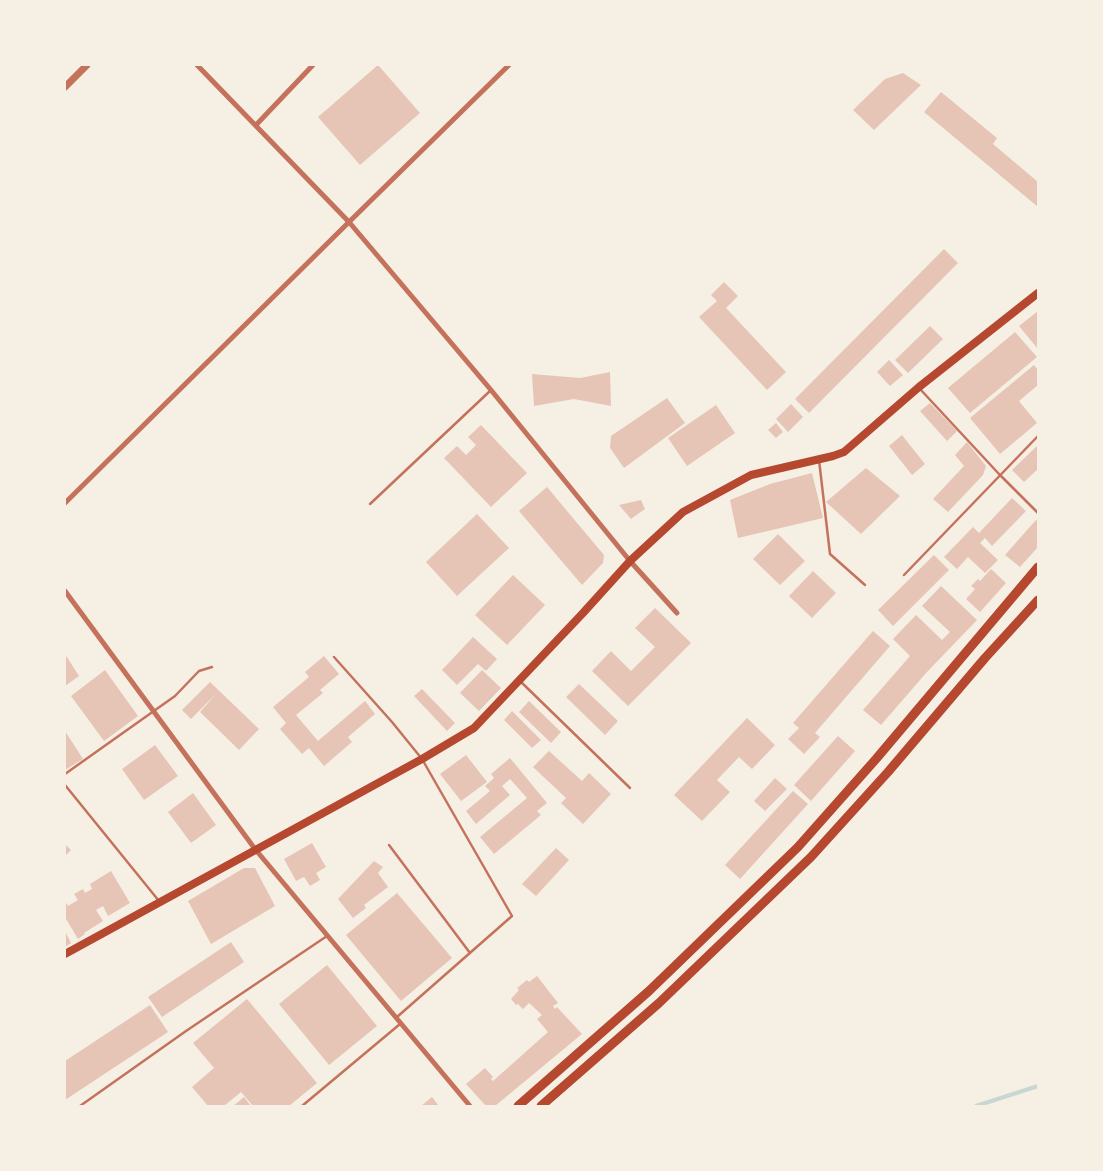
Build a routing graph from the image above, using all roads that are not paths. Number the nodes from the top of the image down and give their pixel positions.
1 (87, 65) edge
2 (197, 65) edge
3 (313, 65) edge
4 (509, 65) edge
5 (65, 87) edge
6 (256, 125) junction
7 (349, 222) junction
8 (1038, 293) edge
9 (919, 388) junction
10 (491, 390) junction
11 (1038, 436) edge
12 (819, 459) junction
13 (999, 474) junction
14 (65, 503) edge
15 (370, 504) dead end
16 (1038, 513) edge
17 (630, 561) junction
18 (1038, 567) edge
19 (904, 575) dead end
20 (864, 585) dead end
21 (65, 591) edge
22 (1038, 600) edge
23 (677, 613) dead end
24 (334, 657) dead end
25 (212, 667) dead end
26 (520, 681) junction
27 (154, 711) junction
28 (422, 759) junction
29 (65, 774) edge
30 (65, 785) edge
31 (630, 788) dead end
32 (389, 845) dead end
33 (255, 849) junction
34 (160, 902) junction
35 (327, 936) junction
36 (470, 953) junction
37 (65, 954) edge
38 (398, 1021) junction
39 (80, 1106) edge
40 (302, 1106) edge
41 (470, 1106) edge
42 (518, 1106) edge
43 (541, 1106) edge

1 - 5 street
2 - 6 street
3 - 6 street
4 - 7 street
6 - 7 street
7 - 10 street
7 - 14 street
8 - 9 main road
9 - 12 main road
9 - 13 lane
10 - 15 lane
10 - 17 street
11 - 13 lane
12 - 17 main road
12 - 20 lane
13 - 16 lane
13 - 19 lane
17 - 23 street
17 - 26 main road
18 - 42 main road
21 - 27 street
22 - 43 main road
24 - 28 lane
25 - 27 lane
26 - 28 main road
26 - 31 lane
27 - 29 lane
27 - 33 street
28 - 33 main road
28 - 36 lane
30 - 34 lane
32 - 36 lane
33 - 34 main road
33 - 35 street
34 - 37 main road
35 - 38 street
35 - 39 lane
36 - 38 lane
38 - 40 lane
38 - 41 street

